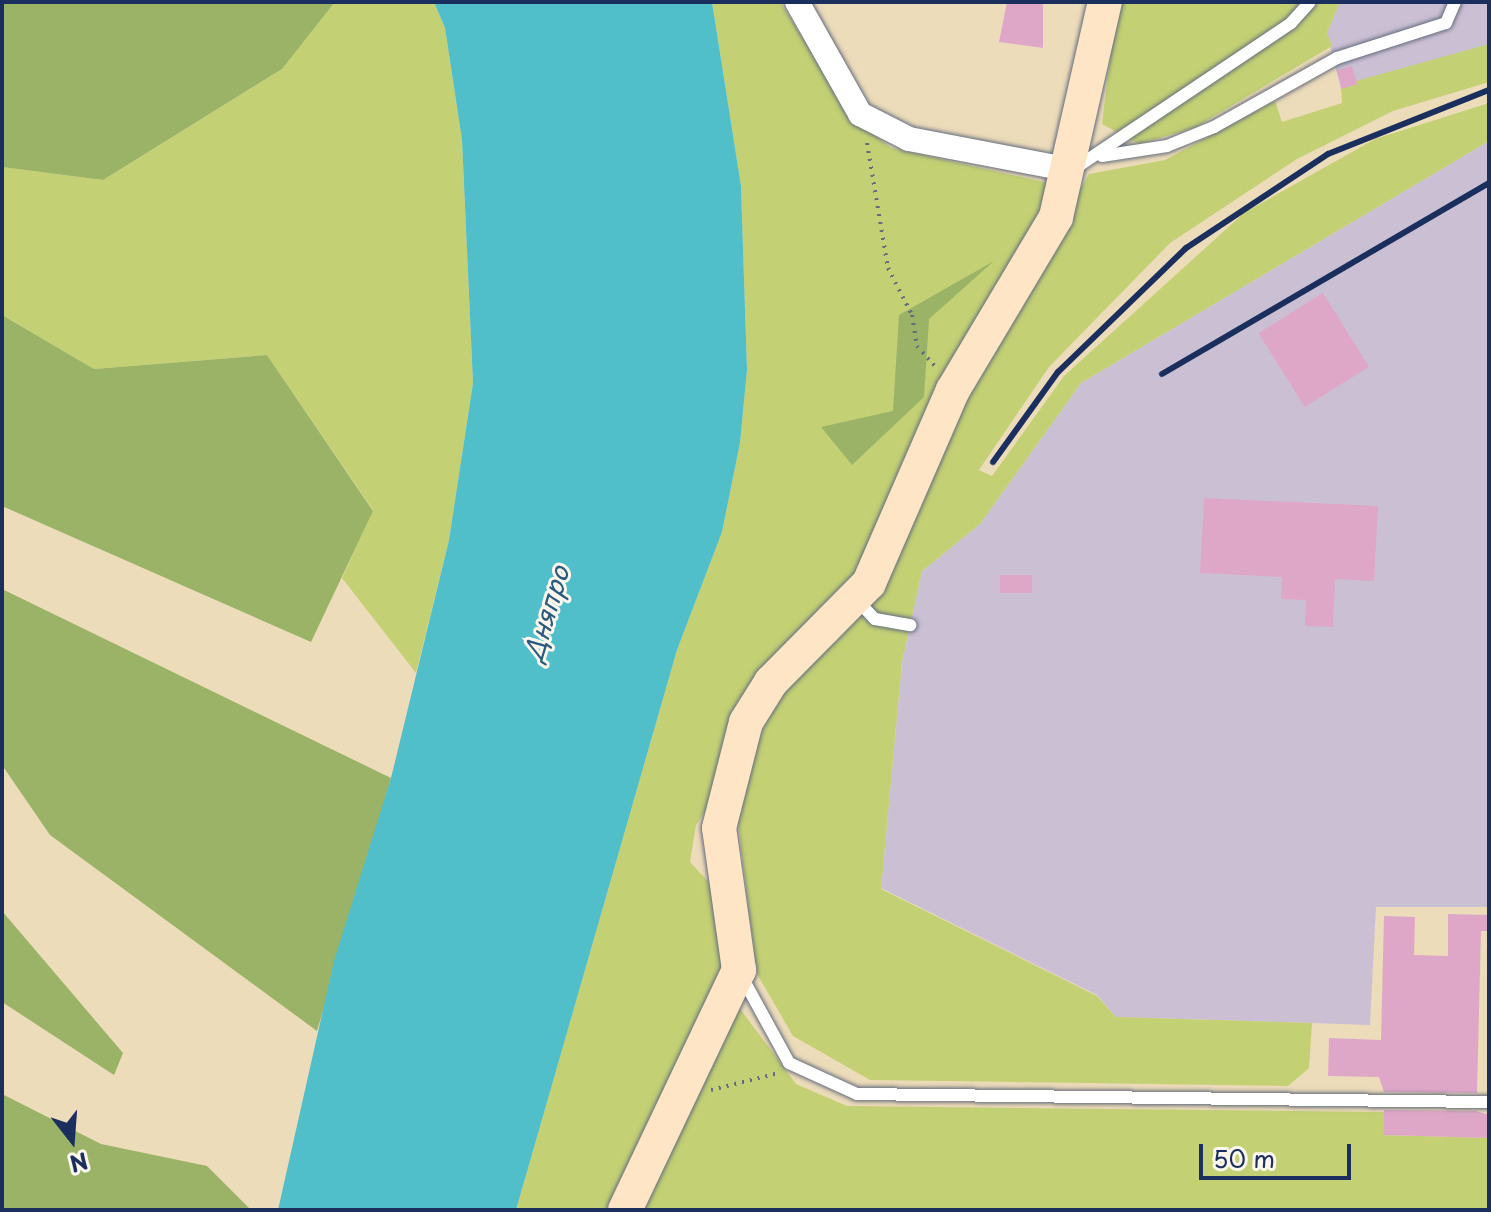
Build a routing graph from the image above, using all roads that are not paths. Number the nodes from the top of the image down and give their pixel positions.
1 (797, 2) edge
2 (1105, 2) edge
3 (1310, 2) edge
4 (1455, 2) edge
5 (1102, 156) junction
6 (1071, 170) junction
7 (857, 600) junction
8 (910, 625) dead end
9 (739, 970) junction
10 (1489, 1102) edge
11 (625, 1210) edge

1 - 6 street
2 - 6 street
3 - 5 lane
4 - 5 lane
5 - 6 lane
6 - 7 street
7 - 8 lane
7 - 9 street
9 - 10 lane
9 - 11 street

